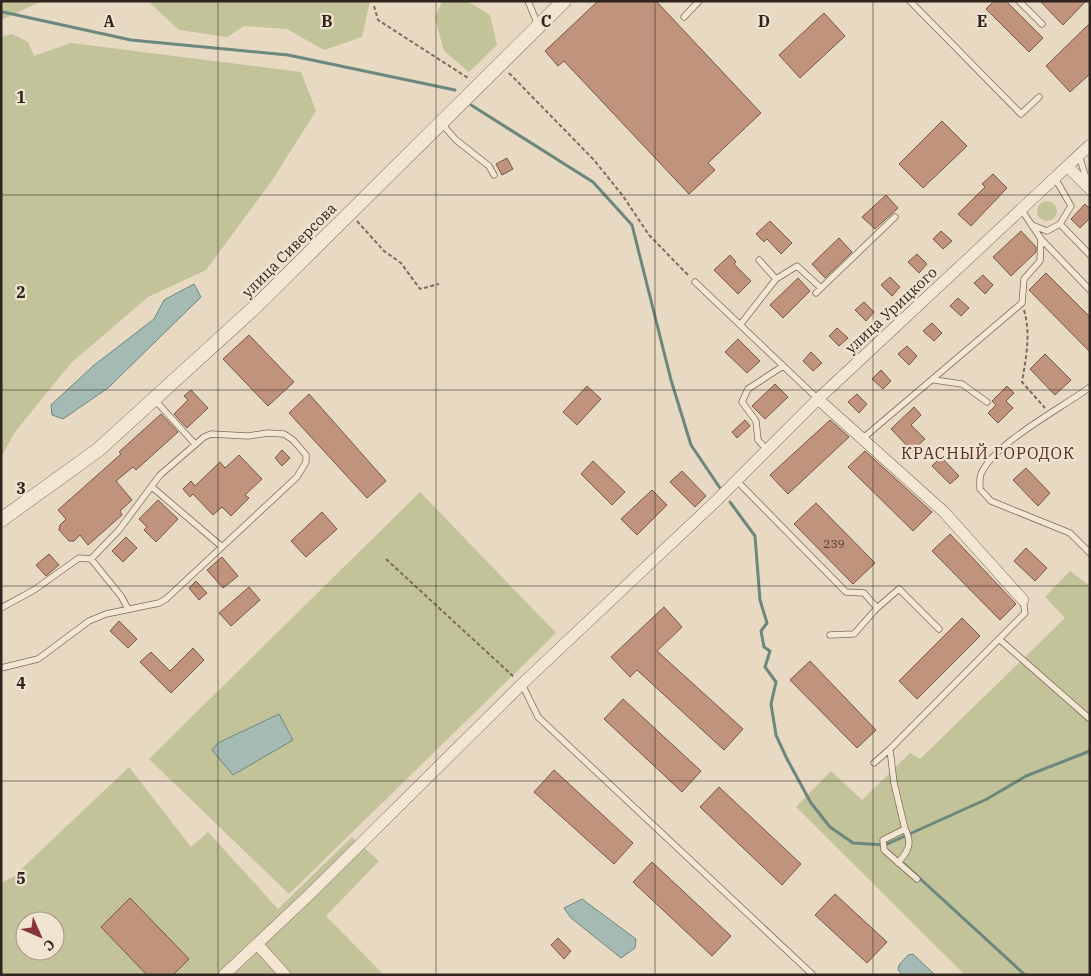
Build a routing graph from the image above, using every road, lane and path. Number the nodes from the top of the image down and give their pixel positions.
1 (528, 1) edge
2 (564, 1) edge
3 (699, 1) edge
4 (910, 1) edge
5 (1020, 1) edge
6 (374, 6) dead end
7 (684, 17) dead end
8 (1042, 24) dead end
9 (538, 26) junction
10 (500, 64) junction
11 (478, 86) junction
12 (1039, 97) dead end
13 (441, 122) junction
14 (1090, 145) edge
15 (1079, 155) junction
16 (1067, 166) junction
17 (494, 175) dead end
18 (1055, 178) junction
19 (1090, 180) edge
20 (1090, 189) edge
21 (1021, 209) junction
22 (349, 212) junction
23 (895, 218) dead end
24 (1060, 224) junction
25 (1032, 225) junction
26 (1041, 239) junction
27 (1090, 254) edge
28 (759, 260) dead end
29 (776, 279) junction
30 (695, 282) joint
31 (439, 284) dead end
32 (821, 288) junction
33 (1090, 290) edge
34 (816, 294) dead end
35 (1022, 303) junction
36 (740, 325) junction
37 (783, 366) junction
38 (934, 380) junction
39 (1090, 387) edge
40 (154, 399) junction
41 (818, 399) junction
42 (987, 402) dead end
43 (1050, 413) junction
44 (862, 439) junction
45 (195, 444) junction
46 (767, 450) junction
47 (736, 480) junction
48 (152, 487) junction
49 (1, 520) edge
50 (221, 546) junction
51 (1090, 553) edge
52 (91, 559) junction
53 (386, 559) dead end
54 (1023, 600) joint
55 (1, 608) edge
56 (877, 608) junction
57 (128, 609) junction
58 (939, 629) dead end
59 (830, 635) dead end
60 (999, 639) junction
61 (1, 668) edge
62 (522, 684) junction
63 (1090, 719) edge
64 (890, 749) junction
65 (874, 763) dead end
66 (905, 829) junction
67 (898, 863) junction
68 (917, 879) dead end
69 (257, 944) junction
70 (224, 975) edge
71 (285, 975) edge
72 (813, 975) edge

1 - 9 lane
2 - 9 street, улица Сиверсова
3 - 7 lane
4 - 12 lane
5 - 8 lane
6 - 11 path
9 - 10 street, улица Сиверсова
10 - 11 street, улица Сиверсова
10 - 30 path
11 - 13 street, улица Сиверсова
13 - 17 lane
13 - 22 street, улица Сиверсова
14 - 15 street, улица Урицкого
15 - 16 street, улица Урицкого
15 - 19 lane
16 - 18 street, улица Урицкого
16 - 20 street
18 - 21 street, улица Урицкого
18 - 24 lane
21 - 25 lane
21 - 41 street, улица Урицкого
22 - 31 path
22 - 40 street, улица Сиверсова
23 - 32 lane
24 - 25 lane
24 - 27 lane
25 - 26 lane
26 - 33 lane
26 - 35 lane
28 - 29 lane
29 - 32 lane
29 - 36 lane
30 - 36 lane
32 - 34 lane
35 - 38 lane
35 - 43 path
36 - 37 lane
37 - 41 lane
37 - 46 lane
38 - 42 lane
38 - 44 lane
39 - 43 lane
40 - 45 lane
40 - 49 street, улица Сиверсова
41 - 44 street
41 - 46 street, улица Урицкого
43 - 51 lane
44 - 54 street
45 - 48 lane
45 - 50 lane
46 - 47 street, улица Урицкого
47 - 56 lane
47 - 62 street, улица Урицкого
48 - 50 lane
48 - 52 lane
50 - 57 lane
52 - 55 lane
52 - 57 lane
53 - 62 path
54 - 60 lane
56 - 58 lane
56 - 59 lane
57 - 61 lane
60 - 63 lane
60 - 64 lane
62 - 69 street, улица Урицкого
62 - 72 lane
64 - 65 lane
64 - 66 lane
66 - 67 lane
66 - 67 lane
67 - 68 lane
69 - 70 street, улица Урицкого
69 - 71 street

